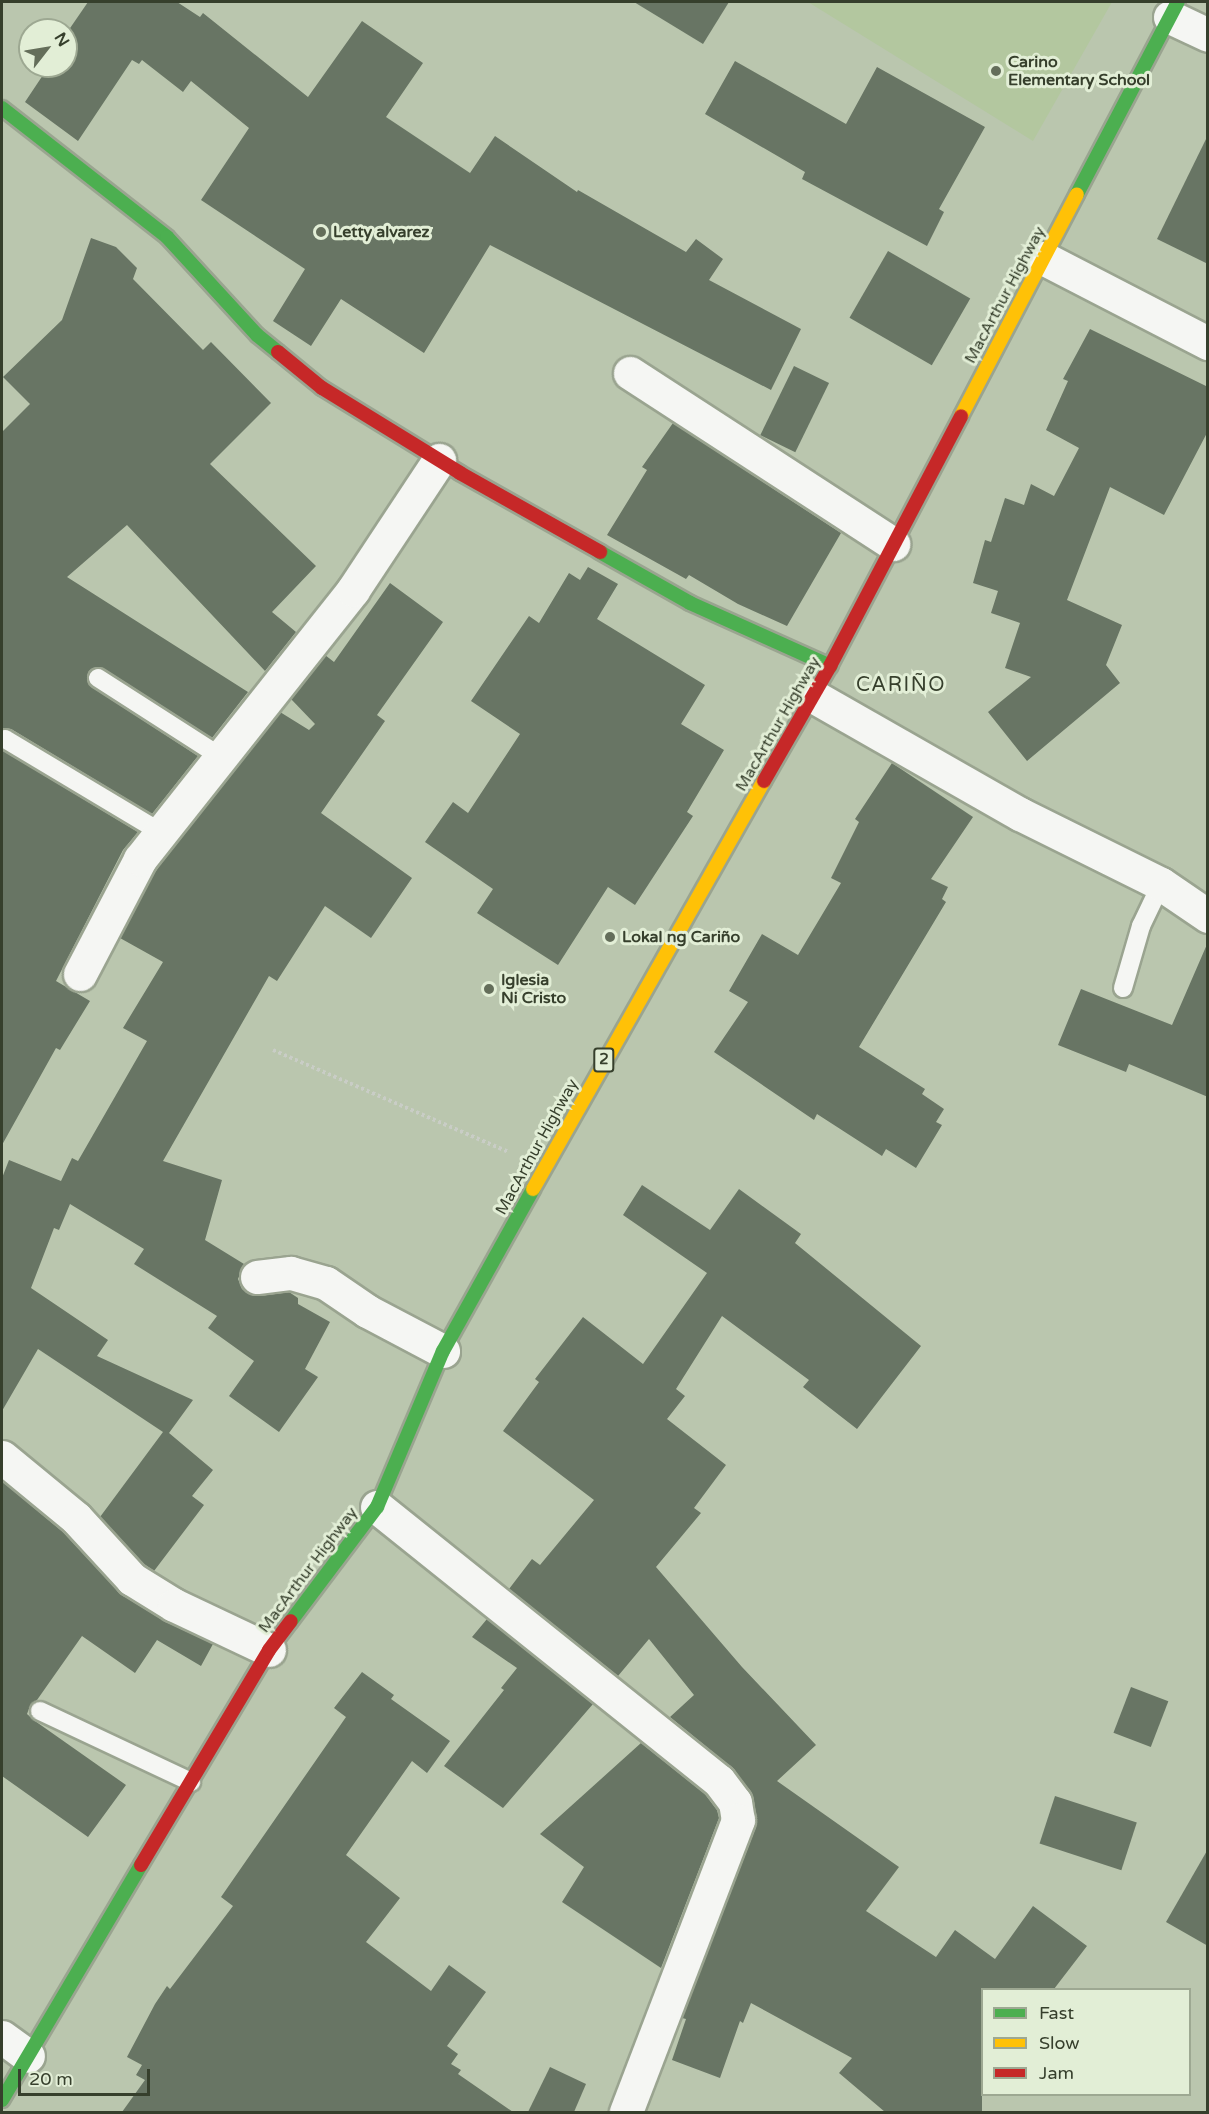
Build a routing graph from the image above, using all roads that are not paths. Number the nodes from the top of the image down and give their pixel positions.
1 (1174, 9) edge
2 (1208, 35) edge
3 (2, 108) edge
4 (1043, 258) junction
5 (1208, 343) edge
6 (630, 373) dead end
7 (439, 460) junction
8 (893, 544) junction
9 (831, 666) junction
10 (98, 678) dead end
11 (813, 696) junction
12 (5, 739) dead end
13 (221, 757) junction
14 (162, 833) junction
15 (1161, 884) junction
16 (1208, 916) edge
17 (80, 974) dead end
18 (1123, 988) dead end
19 (257, 1277) dead end
20 (443, 1351) junction
21 (2, 1457) edge
22 (377, 1507) junction
23 (268, 1650) junction
24 (40, 1711) dead end
25 (191, 1782) junction
26 (2, 2037) edge
27 (28, 2056) junction
28 (2, 2100) edge
29 (626, 2112) edge

1 - 2 street
1 - 4 main road, MacArthur Highway / 2
3 - 7 main road
4 - 5 street
4 - 8 main road, MacArthur Highway / 2
6 - 8 street
7 - 9 main road
7 - 13 street
8 - 9 main road, MacArthur Highway / 2
9 - 11 main road, MacArthur Highway / 2
10 - 13 lane
11 - 15 street
11 - 20 main road, MacArthur Highway / 2
12 - 14 lane
13 - 14 street
14 - 17 street
15 - 16 street
15 - 18 lane
19 - 20 street
20 - 22 main road, MacArthur Highway / 2
21 - 23 street
22 - 23 main road, MacArthur Highway / 2
22 - 29 street
23 - 25 main road, MacArthur Highway / 2
24 - 25 lane
25 - 27 main road, MacArthur Highway / 2
26 - 27 street
27 - 28 main road, MacArthur Highway / 2

